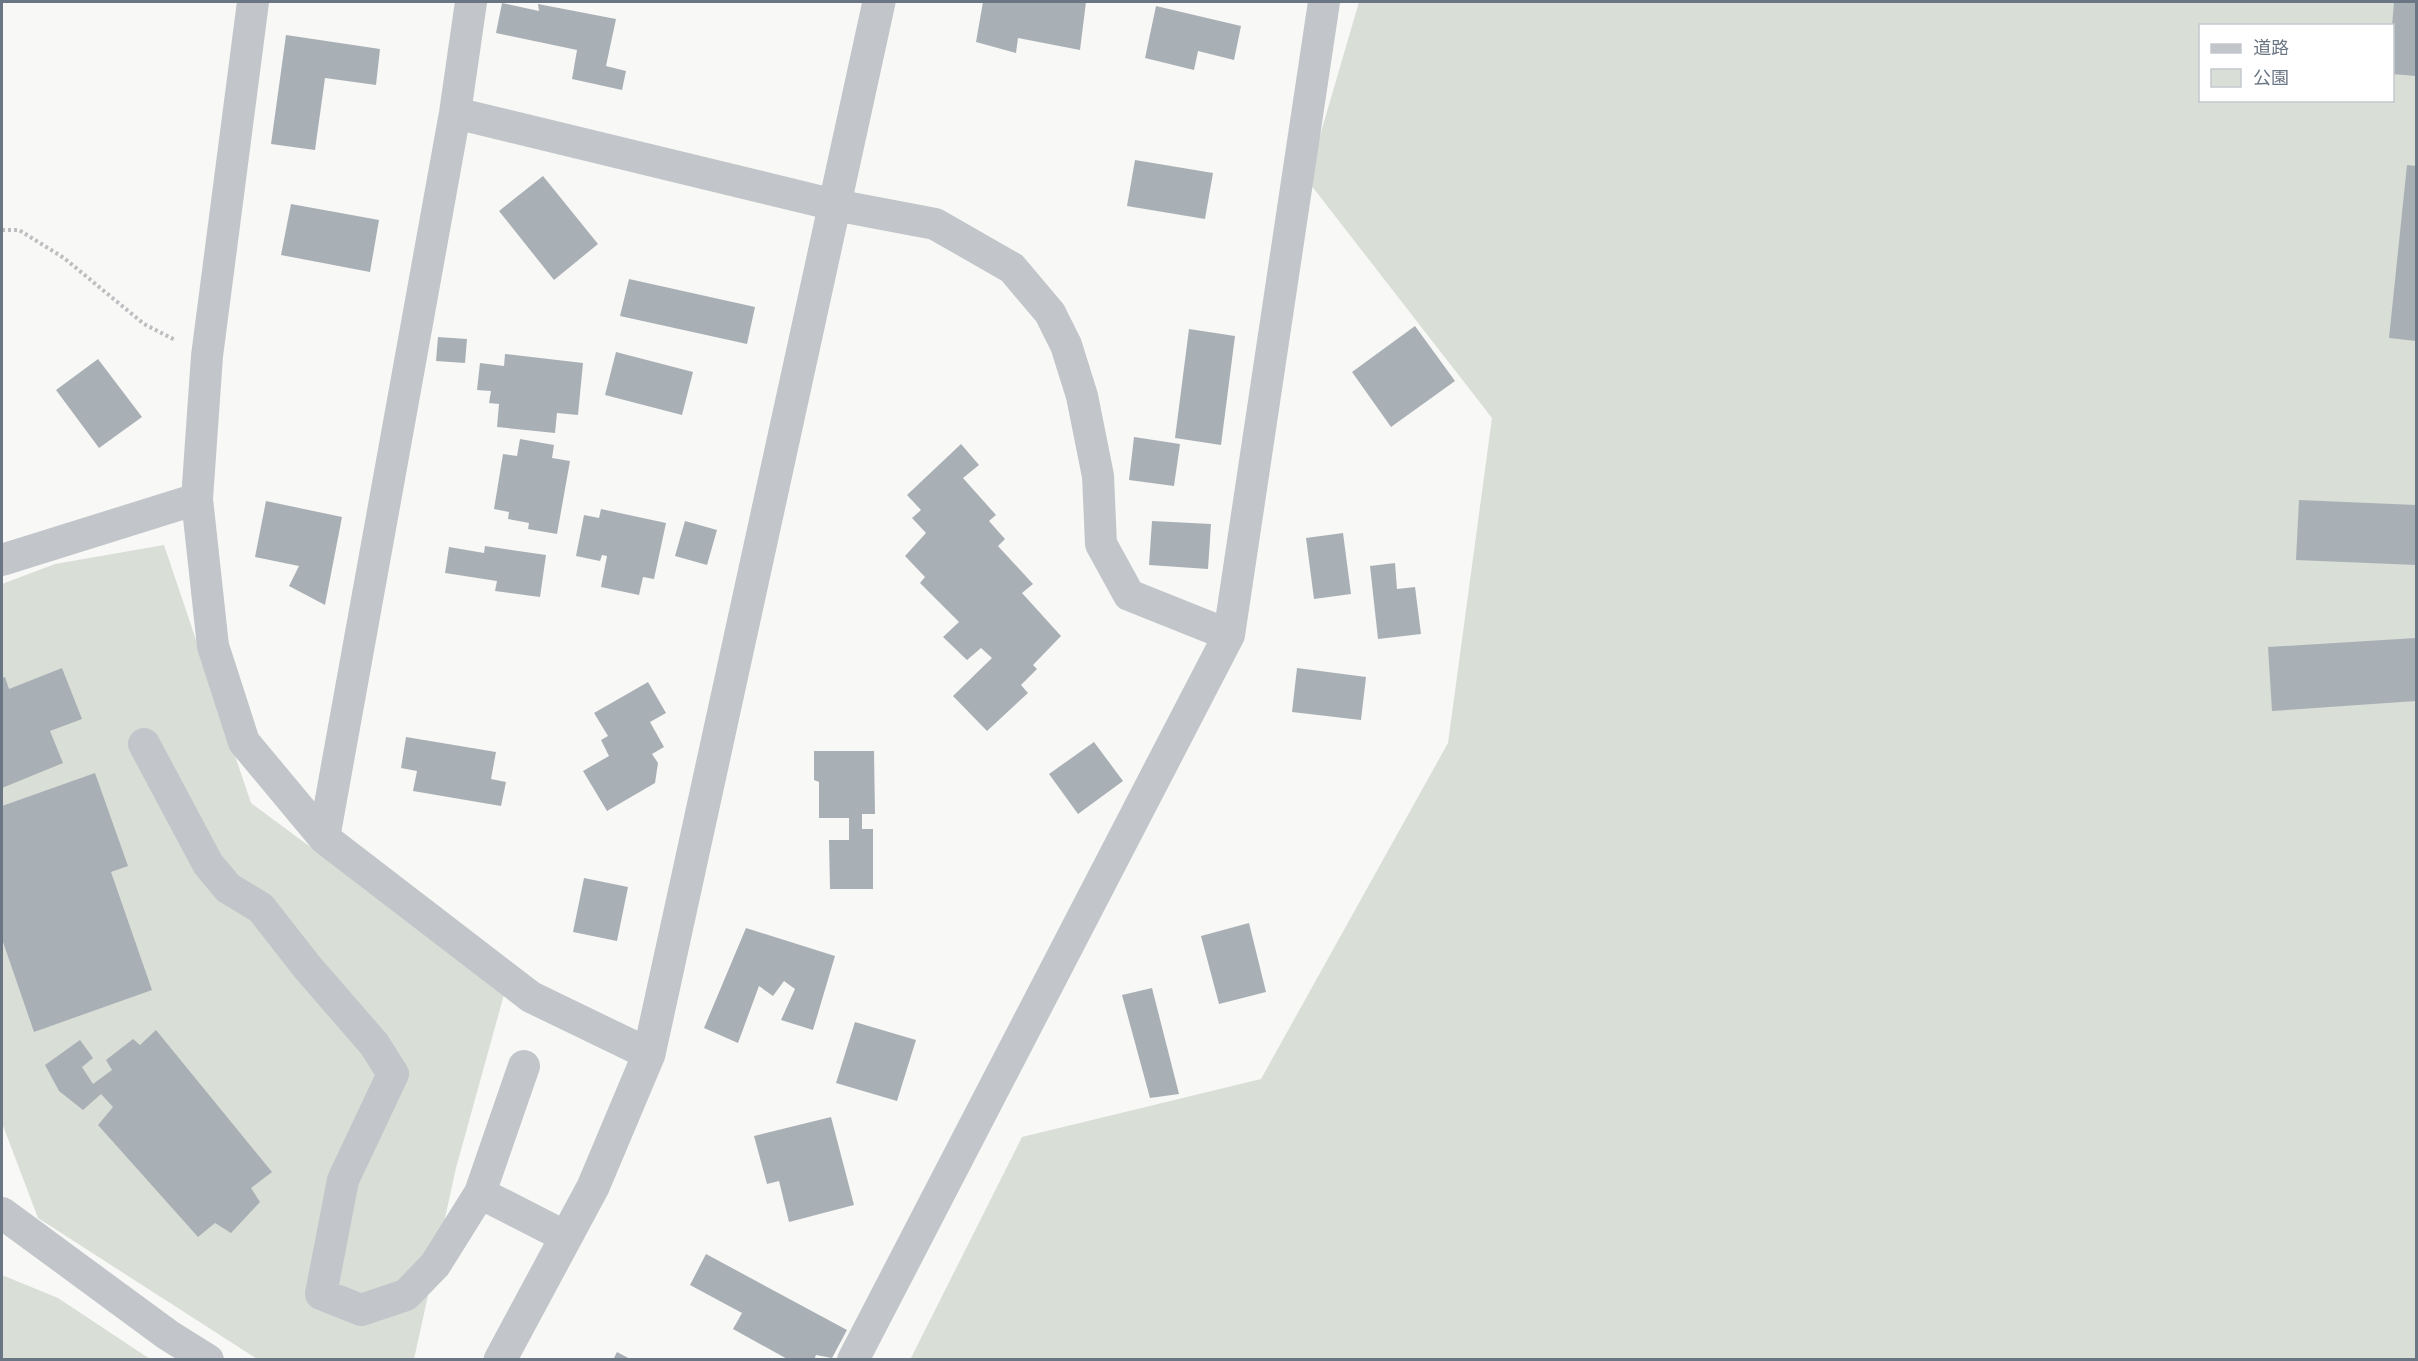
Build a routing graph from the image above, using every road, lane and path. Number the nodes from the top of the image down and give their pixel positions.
1 (253, 2) edge
2 (471, 2) edge
3 (879, 2) edge
4 (1324, 2) edge
5 (455, 113) junction
6 (835, 205) junction
7 (2, 230) edge
8 (207, 356) junction
9 (197, 499) junction
10 (2, 560) edge
11 (1229, 635) junction
12 (144, 744) dead end
13 (324, 838) junction
14 (649, 1054) junction
15 (524, 1066) dead end
16 (480, 1193) junction
17 (4, 1209) edge
18 (566, 1237) junction
19 (208, 1359) edge
20 (500, 1359) edge
21 (853, 1359) edge

1 - 8 street
2 - 5 street
3 - 6 street
4 - 11 street
5 - 6 street
5 - 13 street
6 - 11 street
6 - 14 street
7 - 8 path
8 - 9 street
9 - 10 street
9 - 13 street
11 - 21 street
12 - 16 street
13 - 14 street
14 - 18 street
15 - 16 street
16 - 18 street
17 - 19 street
18 - 20 street

